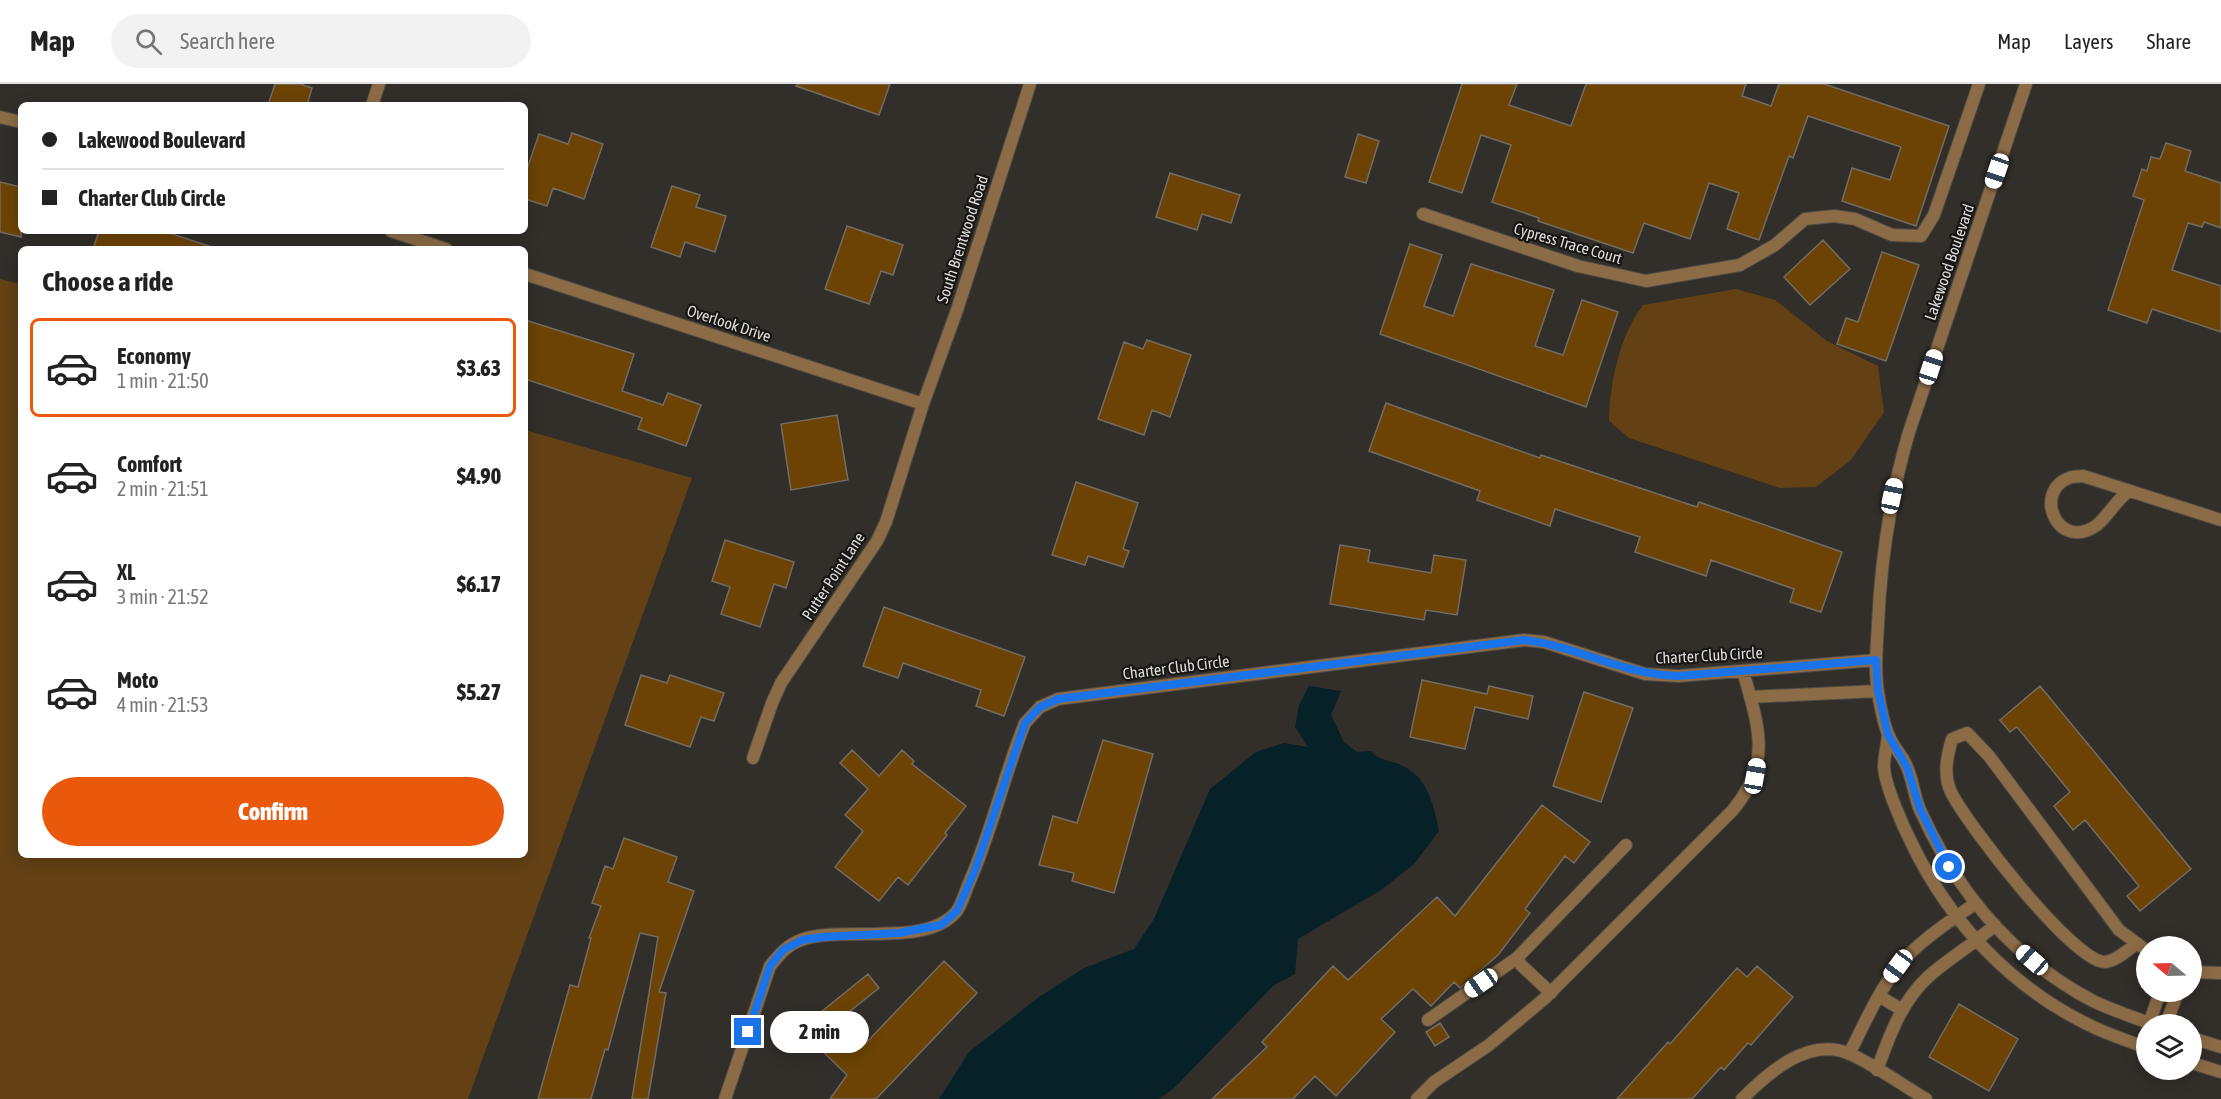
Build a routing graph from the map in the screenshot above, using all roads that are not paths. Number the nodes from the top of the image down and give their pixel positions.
1 (379, 84) edge
2 (1030, 84) edge
3 (1979, 84) edge
4 (2026, 84) edge
5 (373, 102) edge
6 (0, 117) edge
7 (18, 121) edge
8 (1423, 214) dead end
9 (400, 234) edge
10 (437, 246) edge
11 (528, 275) edge
12 (923, 404) junction
13 (2129, 491) junction
14 (2221, 520) edge
15 (1876, 660) junction
16 (1743, 671) junction
17 (1878, 691) junction
18 (1750, 697) junction
19 (1888, 735) junction
20 (753, 758) dead end
21 (1626, 846) dead end
22 (1976, 903) junction
23 (1956, 917) junction
24 (1995, 925) junction
25 (1977, 941) junction
26 (2141, 947) edge
27 (1516, 958) junction
28 (2202, 972) edge
29 (2221, 973) edge
30 (1551, 993) junction
31 (1879, 996) junction
32 (1902, 1010) junction
33 (1428, 1020) dead end
34 (2136, 1020) edge
35 (2202, 1041) edge
36 (2136, 1044) edge
37 (2221, 1047) edge
38 (1849, 1054) junction
39 (2202, 1066) edge
40 (1877, 1070) junction
41 (2221, 1072) edge
42 (726, 1099) edge
43 (1418, 1099) edge
44 (1742, 1099) edge
45 (1926, 1099) edge

1 - 5 street
2 - 12 street, South Brentwood Road
3 - 8 street, Cypress Trace Court
4 - 15 street, Lakewood Boulevard
6 - 7 street
9 - 10 street
11 - 12 street, Overlook Drive
12 - 20 street, Putter Point Lane
13 - 13 street
13 - 14 street
15 - 16 street, Charter Club Circle
15 - 17 street, Lakewood Boulevard
16 - 18 street
16 - 42 street, Charter Club Circle
17 - 18 street
17 - 19 street, Lakewood Boulevard
18 - 30 street
19 - 22 street, Lakewood Boulevard
19 - 23 street, Lakewood Boulevard
21 - 27 street
22 - 23 street
22 - 24 street, Lakewood Boulevard
23 - 25 street, Lakewood Boulevard
23 - 31 street
24 - 25 street
24 - 34 street, Lakewood Boulevard
25 - 32 street
25 - 36 street, Lakewood Boulevard
26 - 26 street
27 - 30 street
27 - 33 street
28 - 29 street
30 - 43 street
31 - 32 street
31 - 38 street
32 - 40 street
35 - 37 street
38 - 40 street
38 - 44 street
39 - 41 street
40 - 45 street

